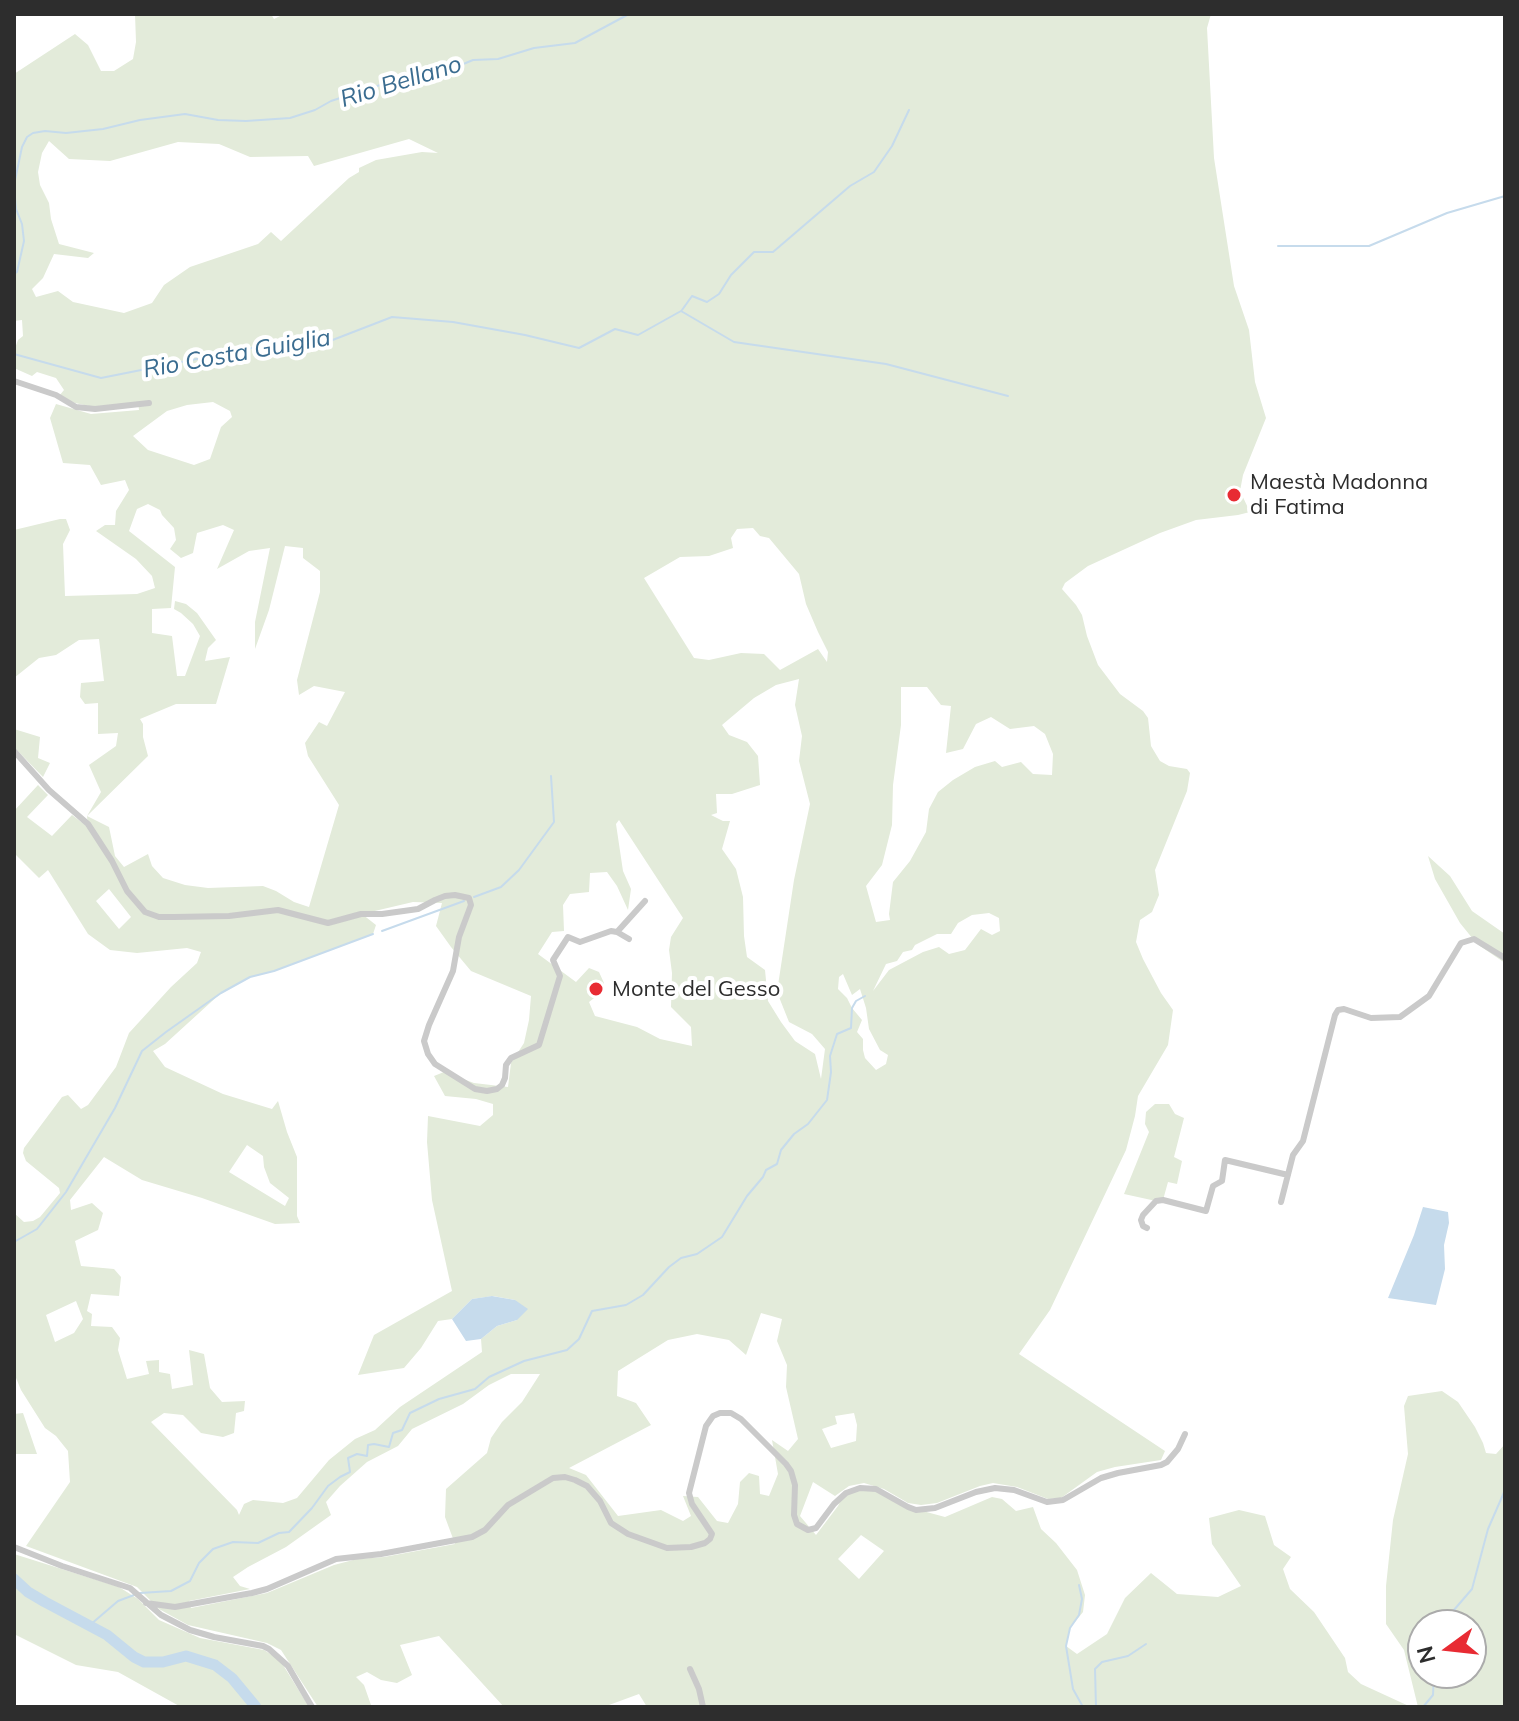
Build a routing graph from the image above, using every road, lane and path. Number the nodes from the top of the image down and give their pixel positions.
1 (14, 381) edge
2 (149, 403) dead end
3 (14, 751) edge
4 (645, 901) dead end
5 (617, 932) junction
6 (629, 939) dead end
7 (1505, 958) edge
8 (1288, 1175) junction
9 (1281, 1202) dead end
10 (1147, 1228) dead end
11 (1185, 1434) dead end
12 (14, 1547) edge
13 (146, 1603) junction
14 (690, 1669) dead end
15 (312, 1707) edge
16 (703, 1707) edge

1 - 2 street
3 - 5 street
4 - 5 street
5 - 6 street
7 - 8 street
8 - 9 street
8 - 10 street
11 - 13 street
12 - 13 street
13 - 15 street
14 - 16 street

